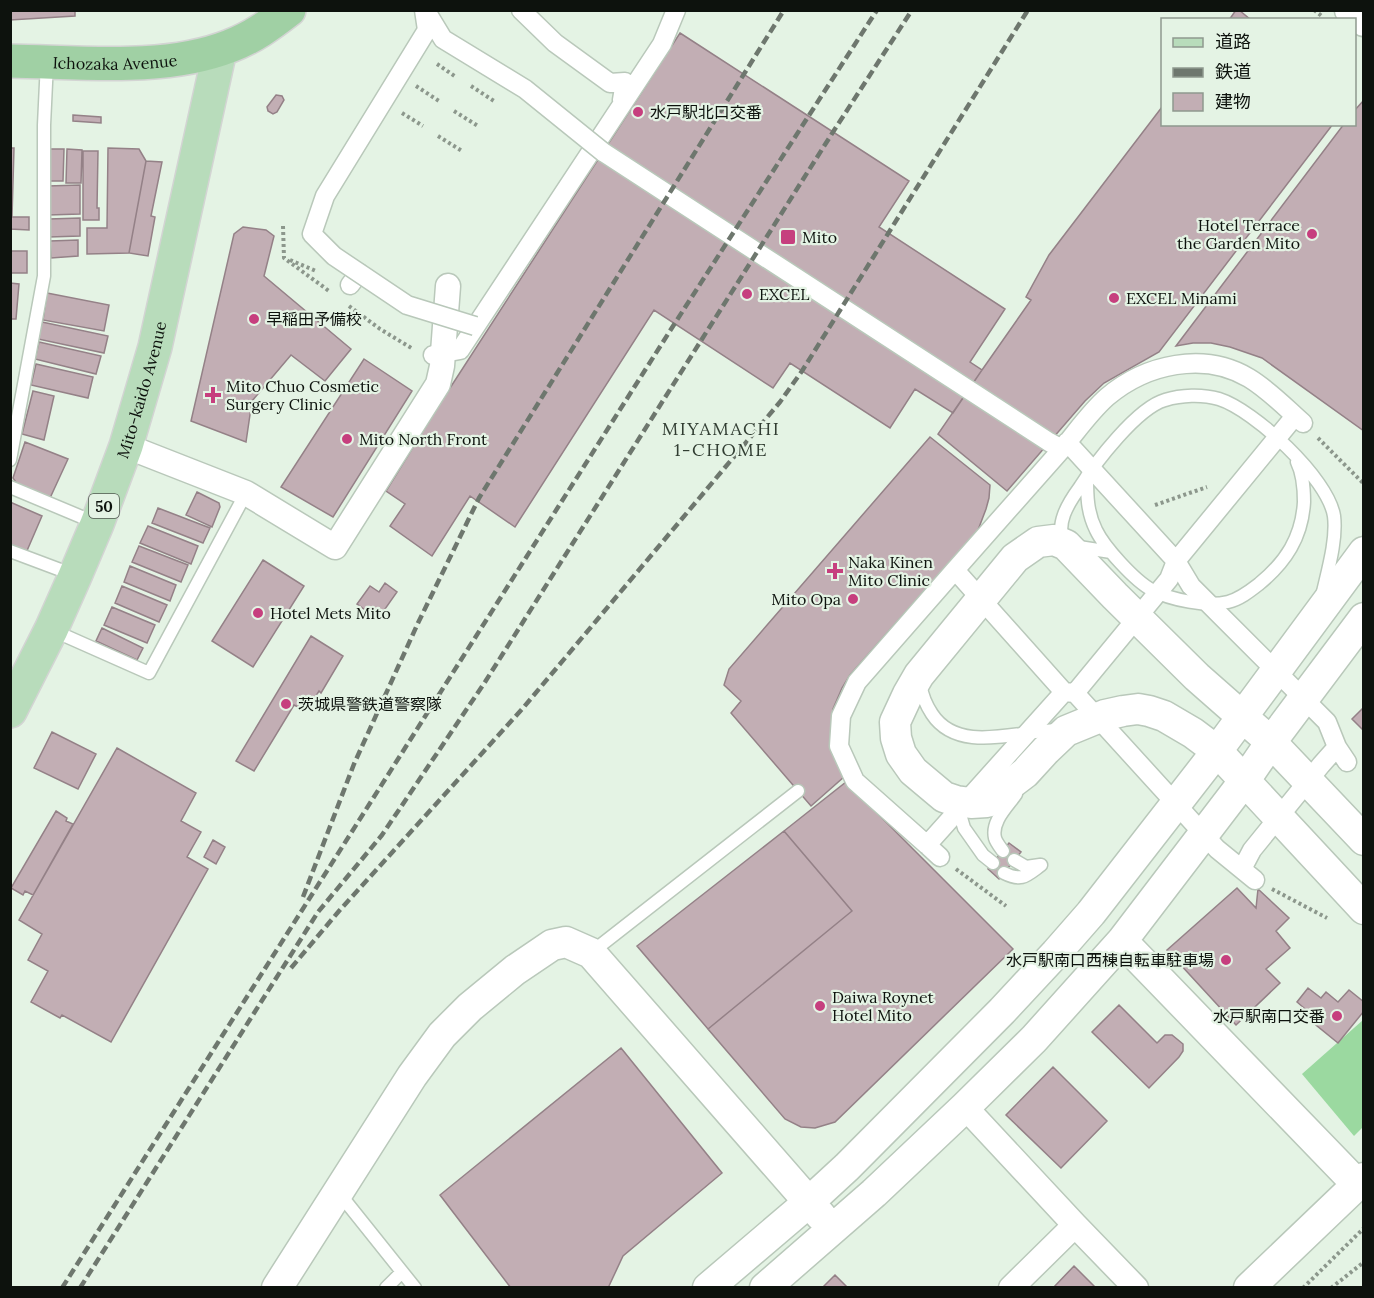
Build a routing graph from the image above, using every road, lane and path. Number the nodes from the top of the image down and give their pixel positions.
1 (289, 10) edge
2 (425, 10) edge
3 (521, 10) edge
4 (675, 10) edge
5 (1350, 10) edge
6 (1364, 21) edge
7 (220, 50) junction
8 (10, 61) edge
9 (47, 62) junction
10 (410, 83) dead end
11 (471, 86) dead end
12 (440, 101) dead end
13 (494, 101) dead end
14 (621, 105) junction
15 (394, 108) dead end
16 (454, 111) dead end
17 (423, 126) dead end
18 (478, 126) dead end
19 (438, 136) dead end
20 (599, 148) junction
21 (462, 151) dead end
22 (283, 226) dead end
23 (448, 285) dead end
24 (350, 286) junction
25 (332, 293) dead end
26 (475, 326) junction
27 (380, 329) junction
28 (437, 361) junction
29 (1299, 419) junction
30 (1064, 445) junction
31 (126, 446) junction
32 (1290, 450) junction
33 (10, 460) edge
34 (1087, 476) junction
35 (1216, 484) dead end
36 (1364, 484) edge
37 (10, 487) edge
38 (246, 493) junction
39 (1153, 506) dead end
40 (97, 524) junction
41 (1066, 545) junction
42 (10, 551) edge
43 (1111, 552) junction
44 (1364, 552) edge
45 (1176, 561) junction
46 (955, 570) junction
47 (75, 576) junction
48 (1317, 614) junction
49 (1364, 618) edge
50 (51, 630) junction
51 (919, 675) junction
52 (1069, 693) junction
53 (10, 711) edge
54 (1241, 717) junction
55 (1066, 731) junction
56 (1271, 742) junction
57 (1217, 751) junction
58 (1025, 773) junction
59 (1245, 780) junction
60 (798, 790) dead end
61 (956, 801) junction
62 (1364, 840) edge
63 (933, 851) junction
64 (1003, 851) dead end
65 (1014, 860) dead end
66 (993, 863) dead end
67 (1004, 873) dead end
68 (1248, 875) junction
69 (1006, 906) dead end
70 (1364, 909) edge
71 (1327, 918) dead end
72 (1122, 941) junction
73 (591, 953) junction
74 (965, 1107) junction
75 (1360, 1181) edge
76 (339, 1192) junction
77 (809, 1202) junction
78 (1075, 1225) junction
79 (1364, 1228) edge
80 (833, 1230) junction
81 (1364, 1262) edge
82 (402, 1272) junction
83 (277, 1287) edge
84 (386, 1287) edge
85 (415, 1287) edge
86 (708, 1287) edge
87 (765, 1287) edge
88 (1011, 1287) edge
89 (1136, 1287) edge
90 (1249, 1287) edge
91 (1302, 1287) edge
92 (1331, 1287) edge

1 - 7 highway, Ichozaka Avenue
2 - 20 street, bridge
2 - 24 street, bridge
3 - 14 street
4 - 14 street
5 - 6 street
7 - 9 highway, Ichozaka Avenue
7 - 31 main road, Mito-kaido Avenue / 50
8 - 9 highway, Ichozaka Avenue
9 - 33 lane
10 - 12 path
11 - 13 path
14 - 20 street
15 - 17 path
16 - 18 path
19 - 21 path
20 - 26 street
20 - 30 street
22 - 25 path
23 - 28 street
24 - 26 street, bridge
24 - 27 path
26 - 28 street
27 - 28 path
27 - 28 path
28 - 38 street
29 - 30 street
29 - 36 path
29 - 45 street
30 - 45 street
30 - 46 street
31 - 38 street
31 - 40 main road, Mito-kaido Avenue / 50
32 - 34 lane
32 - 43 lane
32 - 48 lane
34 - 41 lane
34 - 43 lane
35 - 39 path
37 - 40 lane
38 - 50 lane
40 - 47 main road, Mito-kaido Avenue / 50
41 - 43 lane
41 - 51 street
41 - 54 street
42 - 47 lane
44 - 48 street
45 - 52 street
45 - 68 street
46 - 52 street
46 - 63 street
47 - 50 main road, Mito-kaido Avenue / 50
48 - 54 street
49 - 56 street
50 - 53 main road, Mito-kaido Avenue / 50
51 - 55 lane
51 - 61 street
52 - 63 street
52 - 68 street
54 - 56 street
54 - 57 street
55 - 57 street
55 - 58 street
56 - 59 street
56 - 62 street
57 - 59 street
57 - 77 street
58 - 61 street
58 - 64 lane
59 - 70 street
59 - 72 street
60 - 73 lane
61 - 66 lane
63 - 69 path
65 - 67 lane
68 - 71 path
72 - 74 street
72 - 75 street
73 - 76 street
73 - 77 street
74 - 78 street
74 - 80 street
75 - 90 street
76 - 82 lane
76 - 83 street
77 - 80 street
77 - 86 street
78 - 88 street
78 - 89 street
79 - 91 path
80 - 87 street
81 - 92 path
82 - 84 lane
82 - 85 lane

